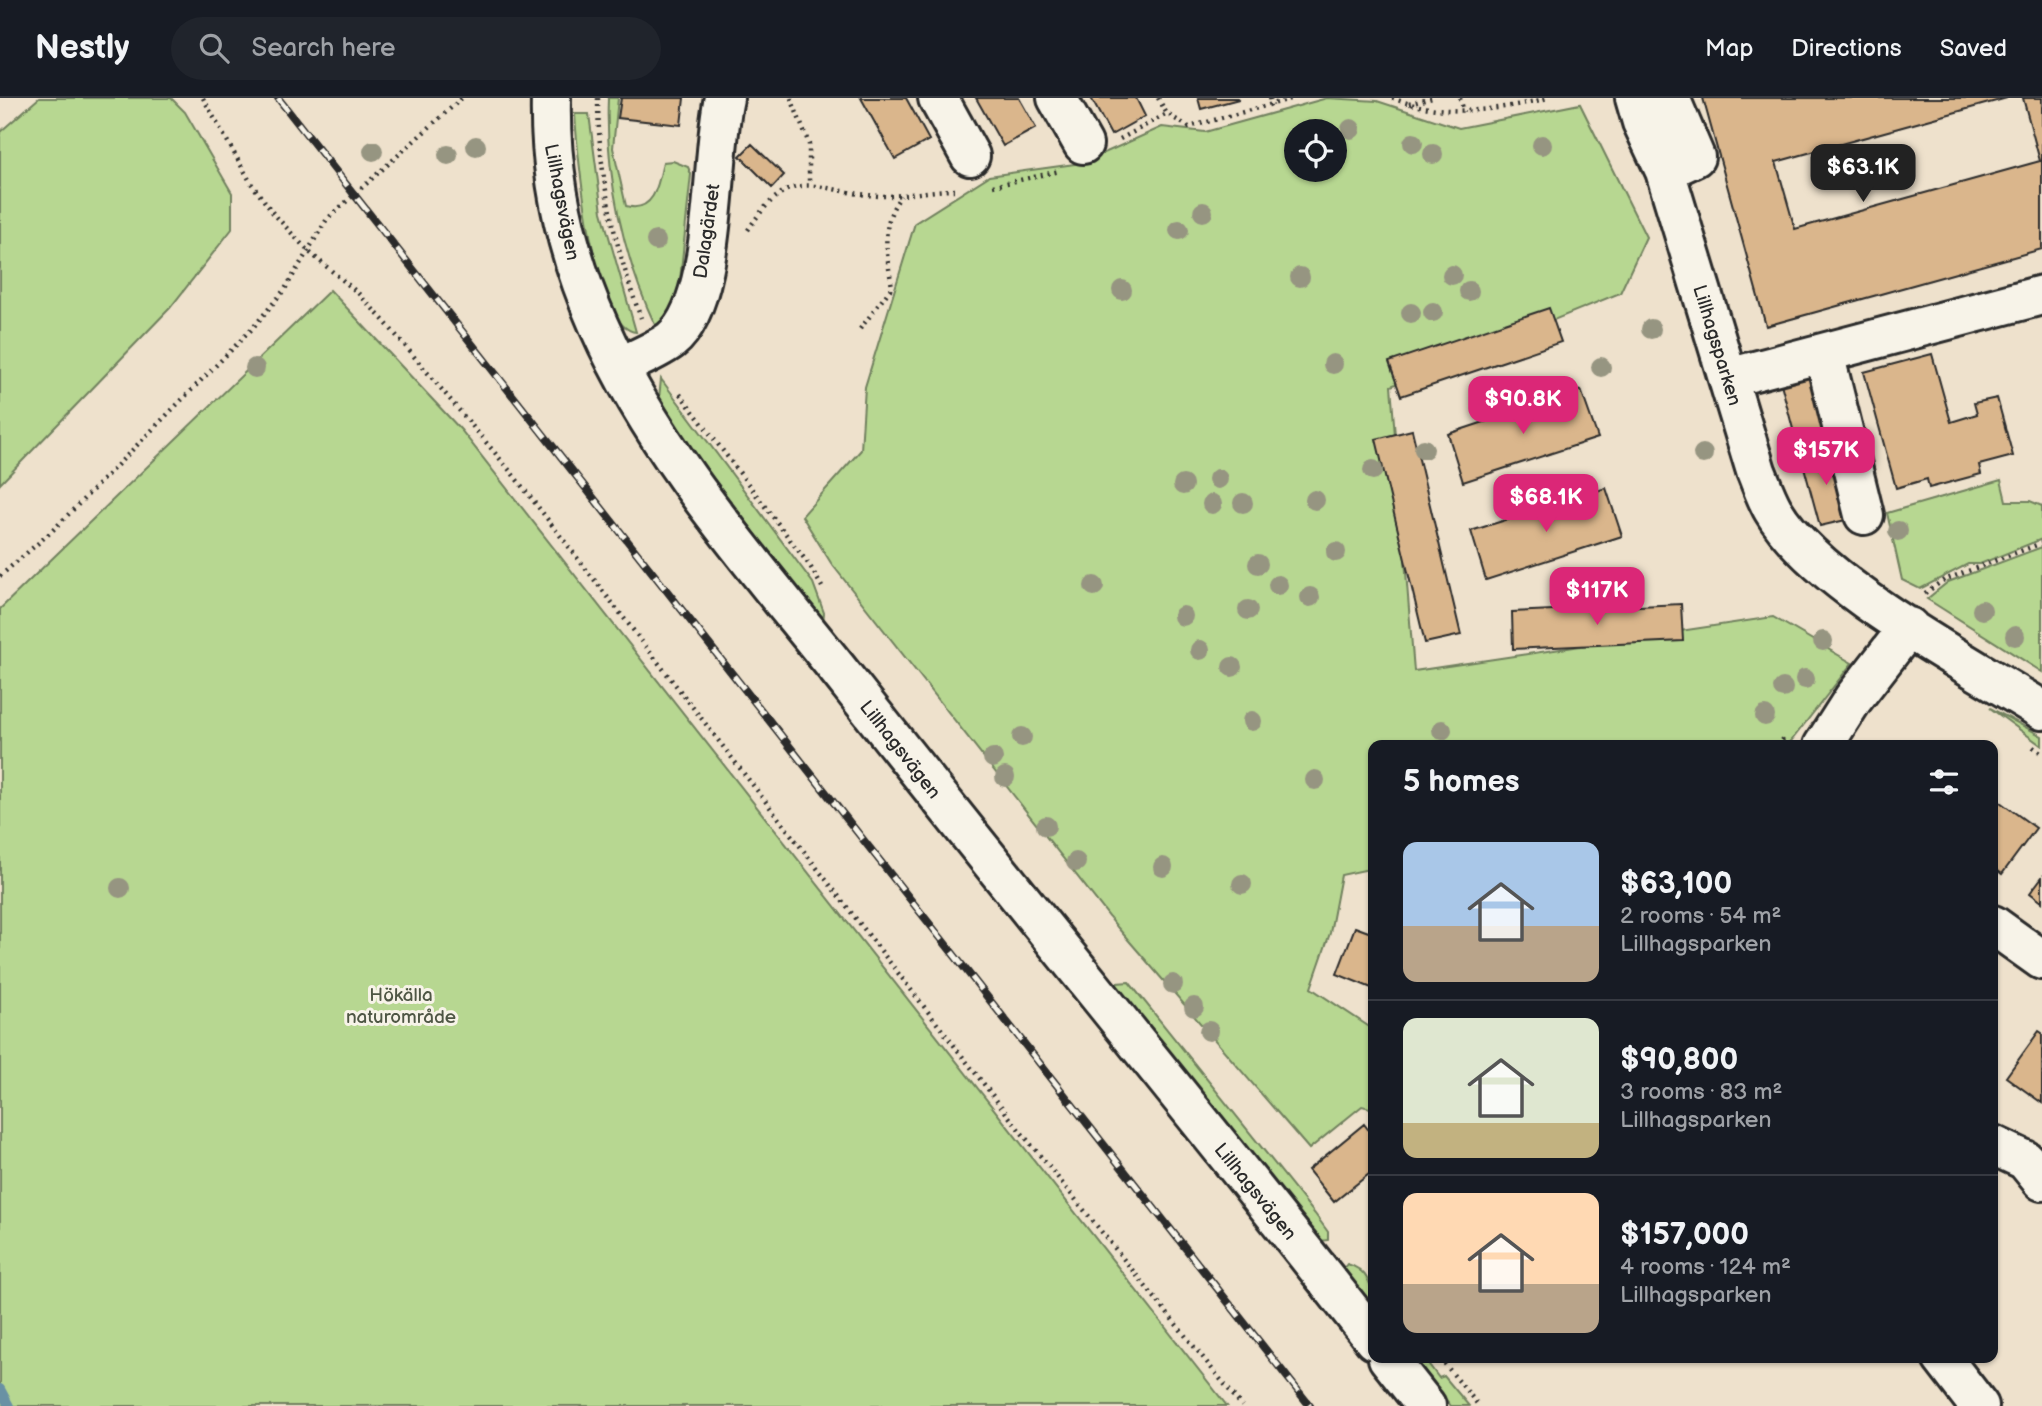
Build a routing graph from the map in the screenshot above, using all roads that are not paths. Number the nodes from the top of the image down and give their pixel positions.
1 (551, 98) edge
2 (723, 98) edge
3 (938, 98) edge
4 (1057, 98) edge
5 (1635, 98) edge
6 (1670, 98) edge
7 (1085, 153) road end
8 (1665, 171) junction
9 (975, 178) road end
10 (2042, 295) edge
11 (1824, 353) junction
12 (619, 367) junction
13 (1728, 378) junction
14 (1864, 515) dead end
15 (1914, 612) junction
16 (2042, 710) edge
17 (1827, 740) edge
18 (1998, 929) edge
19 (2042, 960) edge
20 (1998, 1147) edge
21 (2042, 1181) edge
22 (1368, 1332) edge
23 (1392, 1363) edge
24 (1946, 1363) edge
25 (1426, 1406) edge
26 (1979, 1406) edge

1 - 12 street, Lillhagsvägen
2 - 12 street, Dalagärdet
3 - 9 street
4 - 7 street
5 - 8 street, Lillhagsparken
6 - 8 street
8 - 13 street, Lillhagsparken
10 - 11 street
11 - 13 street
11 - 14 street
12 - 22 street, Lillhagsvägen
13 - 15 street, Lillhagsparken
15 - 16 street, Lillhagsparken
15 - 17 street
18 - 19 street
20 - 21 street
23 - 25 street
24 - 26 street

